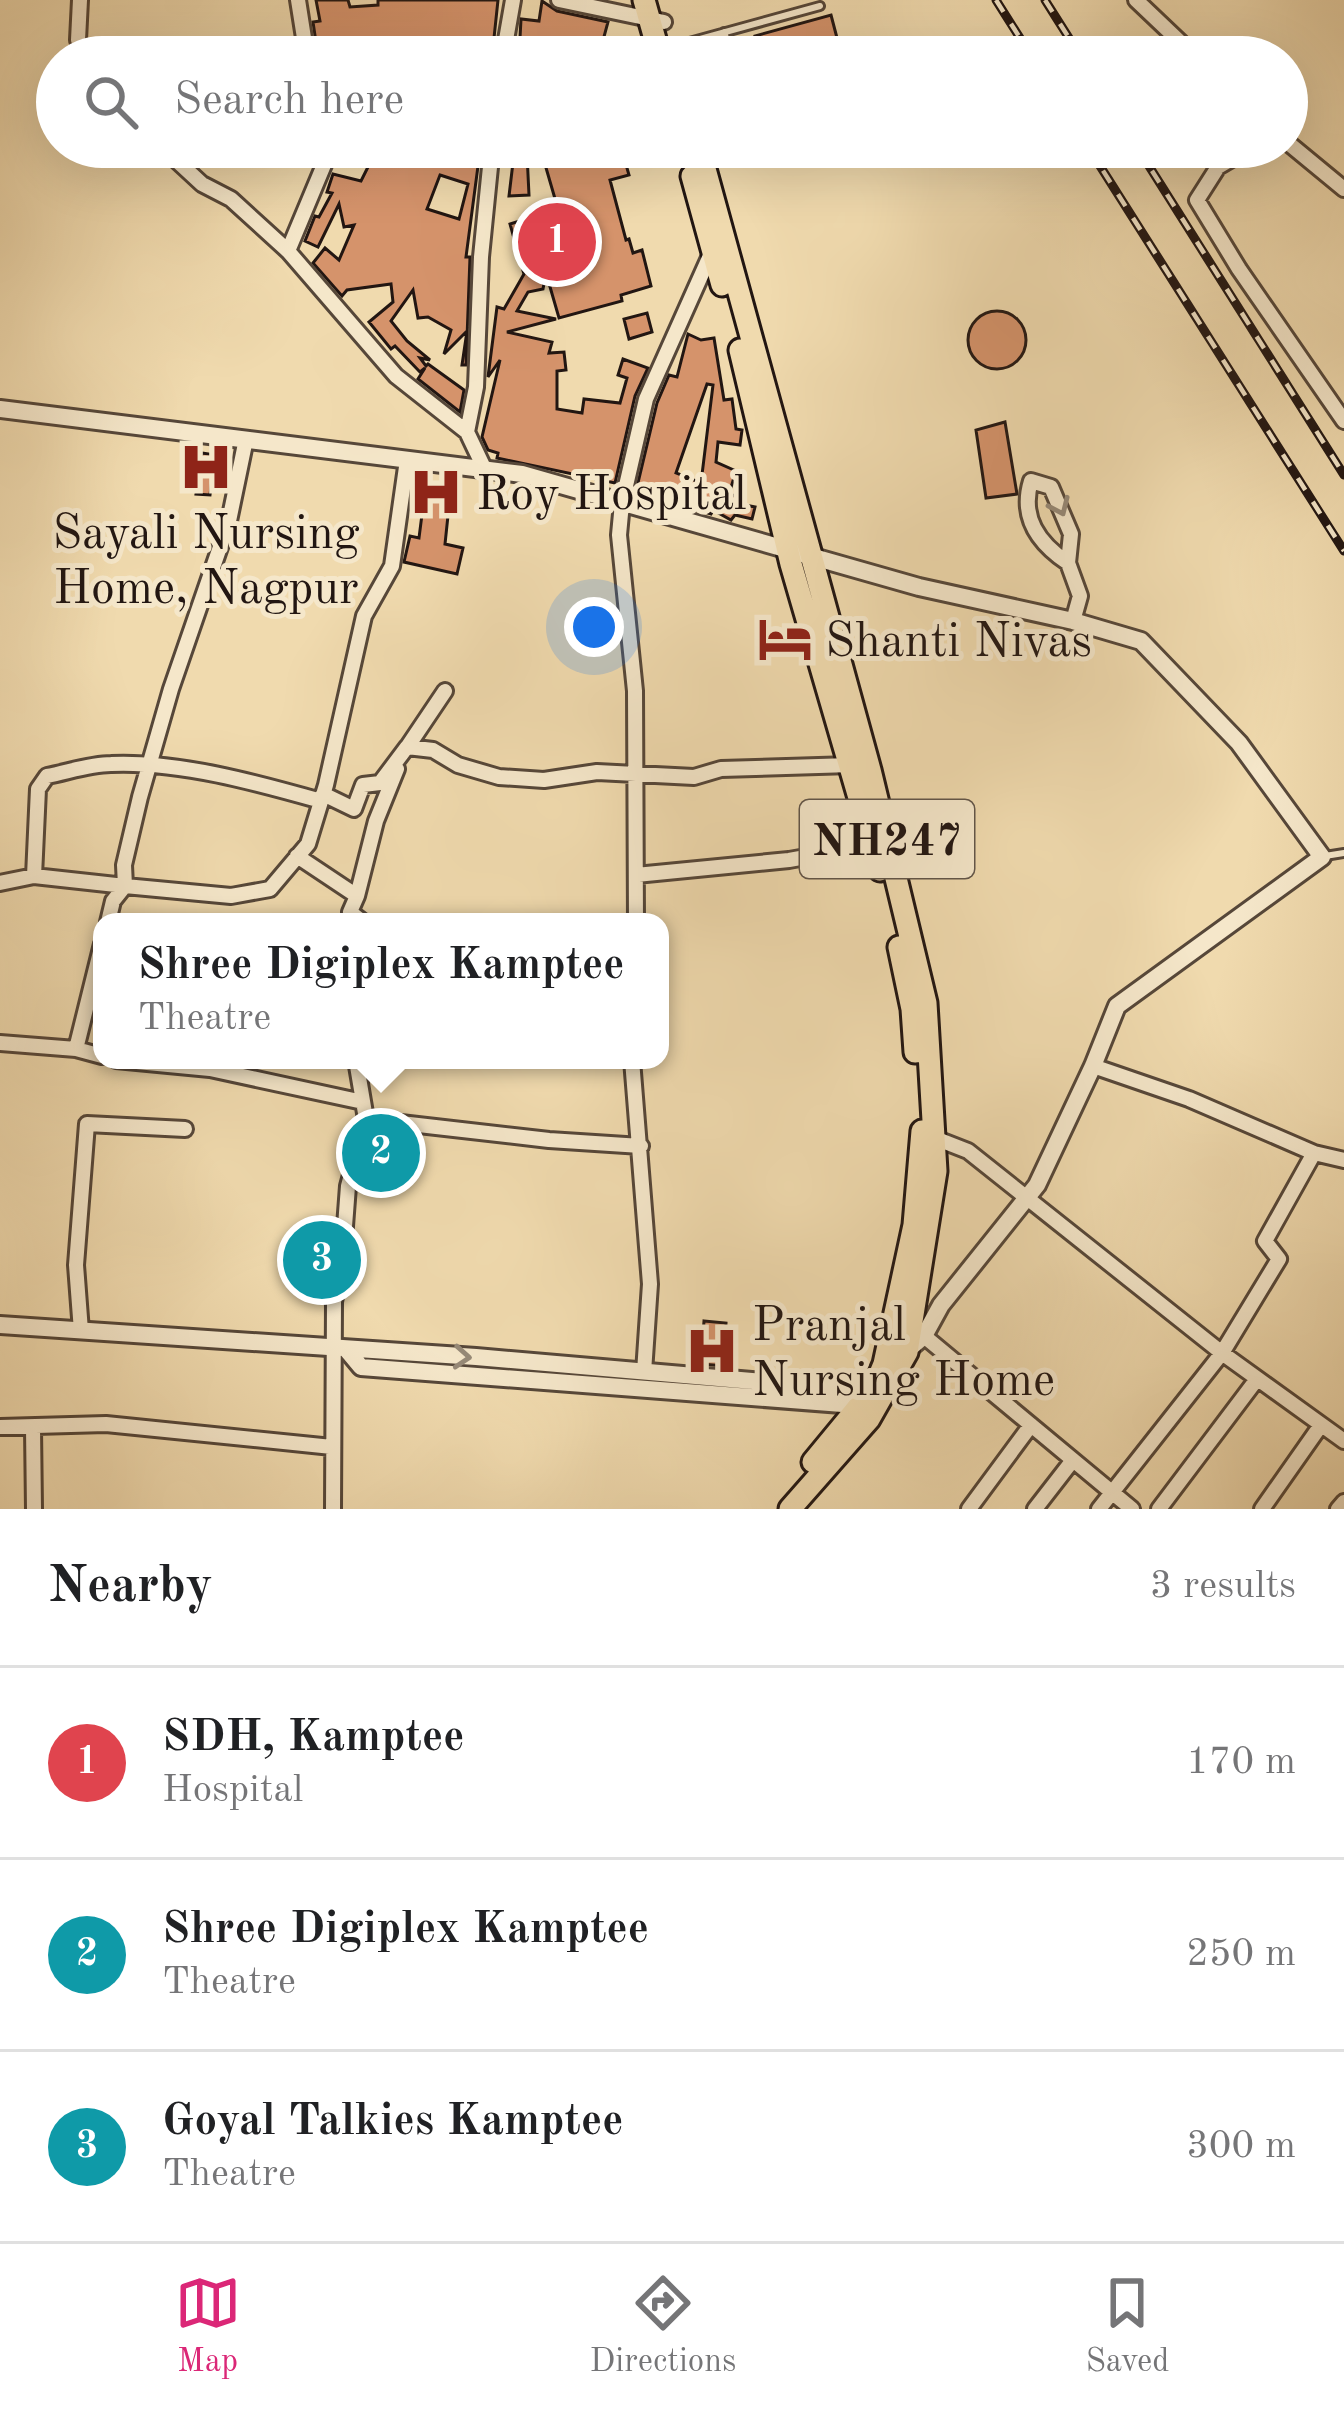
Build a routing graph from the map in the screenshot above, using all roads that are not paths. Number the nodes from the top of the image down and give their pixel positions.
1 (80, 0) edge
2 (298, 0) edge
3 (513, 0) edge
4 (559, 0) edge
5 (1136, 0) edge
6 (820, 6) dead end
7 (654, 10) edge
8 (724, 32) junction
9 (78, 36) edge
10 (304, 36) edge
11 (507, 36) edge
12 (714, 36) edge
13 (725, 36) edge
14 (1174, 36) edge
15 (1308, 159) edge
16 (185, 168) edge
17 (323, 168) edge
18 (490, 168) edge
19 (691, 168) edge
20 (705, 168) edge
21 (1217, 168) edge
22 (1344, 189) edge
23 (722, 229) junction
24 (712, 250) junction
25 (288, 251) junction
26 (0, 409) edge
27 (1344, 421) edge
28 (467, 432) junction
29 (246, 439) junction
30 (406, 460) junction
31 (485, 470) junction
32 (622, 503) junction
33 (799, 553) junction
34 (1068, 562) junction
35 (1073, 621) junction
36 (445, 691) dead end
37 (848, 723) junction
38 (407, 747) junction
39 (851, 766) junction
40 (149, 767) junction
41 (635, 776) junction
42 (865, 786) junction
43 (322, 797) junction
44 (873, 845) junction
45 (1344, 853) edge
46 (297, 856) junction
47 (1322, 857) junction
48 (637, 875) junction
49 (34, 876) junction
50 (0, 883) edge
51 (124, 886) junction
52 (357, 896) junction
53 (110, 913) edge
54 (351, 913) edge
55 (636, 913) edge
56 (93, 980) edge
57 (0, 1043) edge
58 (76, 1049) junction
59 (93, 1054) edge
60 (1094, 1066) junction
61 (209, 1069) edge
62 (358, 1069) edge
63 (633, 1069) edge
64 (363, 1102) junction
65 (366, 1119) junction
66 (185, 1129) dead end
67 (928, 1136) junction
68 (640, 1146) junction
69 (1314, 1154) junction
70 (1344, 1160) edge
71 (1028, 1196) junction
72 (0, 1325) edge
73 (82, 1331) junction
74 (924, 1336) junction
75 (339, 1348) junction
76 (907, 1352) junction
77 (1222, 1353) junction
78 (884, 1364) junction
79 (644, 1372) junction
80 (1257, 1379) junction
81 (873, 1399) junction
82 (1031, 1425) junction
83 (1321, 1425) junction
84 (0, 1427) edge
85 (33, 1428) junction
86 (1344, 1442) edge
87 (332, 1447) junction
88 (1073, 1460) junction
89 (1112, 1492) junction
90 (1344, 1502) edge
91 (34, 1509) edge
92 (333, 1509) edge
93 (774, 1509) edge
94 (790, 1509) edge
95 (968, 1509) edge
96 (1035, 1509) edge
97 (1099, 1509) edge
98 (1132, 1509) edge
99 (1159, 1509) edge
100 (1262, 1509) edge
101 (1338, 1509) edge

1 - 9 street
2 - 10 street
3 - 11 street
4 - 7 street
5 - 14 street
6 - 8 lane
8 - 12 lane
8 - 13 lane
15 - 22 street
16 - 25 street
17 - 25 street
18 - 28 street
19 - 24 highway, NH247
20 - 23 highway, NH247
21 - 27 street
23 - 24 street
23 - 33 highway, NH247
24 - 32 street
24 - 33 highway, NH247
25 - 28 street
26 - 29 street
28 - 31 street
29 - 30 street
29 - 40 street
30 - 31 street
30 - 43 street
31 - 32 street
32 - 33 street
32 - 41 street
33 - 35 street
33 - 37 highway, NH247
34 -> 34 street
34 - 35 street
35 - 47 street
36 - 38 street
37 - 39 highway, NH247
37 - 42 highway, NH247
38 - 41 street
38 - 43 street
38 - 52 street
39 - 41 street
39 - 42 highway, NH247
40 - 43 street
40 - 49 street
40 - 51 street
41 - 48 street
42 - 44 highway, NH247
42 - 67 highway, NH247
43 - 46 street
44 - 48 street
44 - 67 highway, NH247
45 - 47 lane
46 - 51 street
46 - 52 street
47 - 60 street
48 - 55 street
49 - 50 street
49 - 51 street
51 - 53 street
52 - 54 street
56 - 58 street
57 - 58 street
58 - 59 street
60 - 69 street
60 - 71 street
61 - 64 street
62 - 64 street
63 - 68 street
64 - 65 street
65 - 68 street
65 - 75 street
66 - 73 street
67 - 71 street
67 - 76 highway, NH247
67 - 78 highway, NH247
68 - 79 street
69 - 70 street
69 - 77 street
71 - 74 street
71 - 77 street
72 - 73 street
73 - 75 street
74 - 76 street
74 - 82 street
75 -> 79 street
75 - 81 street
75 - 87 street
76 - 78 street
76 - 81 highway, NH247
77 - 80 street
77 - 89 street
78 - 81 highway, NH247
79 - 81 street
80 - 83 street
80 - 99 street
81 - 93 highway, NH247
81 - 94 highway, NH247
82 - 88 street
82 - 95 street
83 - 86 street
83 - 100 street
84 - 85 street
85 - 87 street
85 - 91 street
87 - 92 street
88 - 89 street
88 - 96 street
89 - 97 street
89 - 98 street
90 - 101 street

